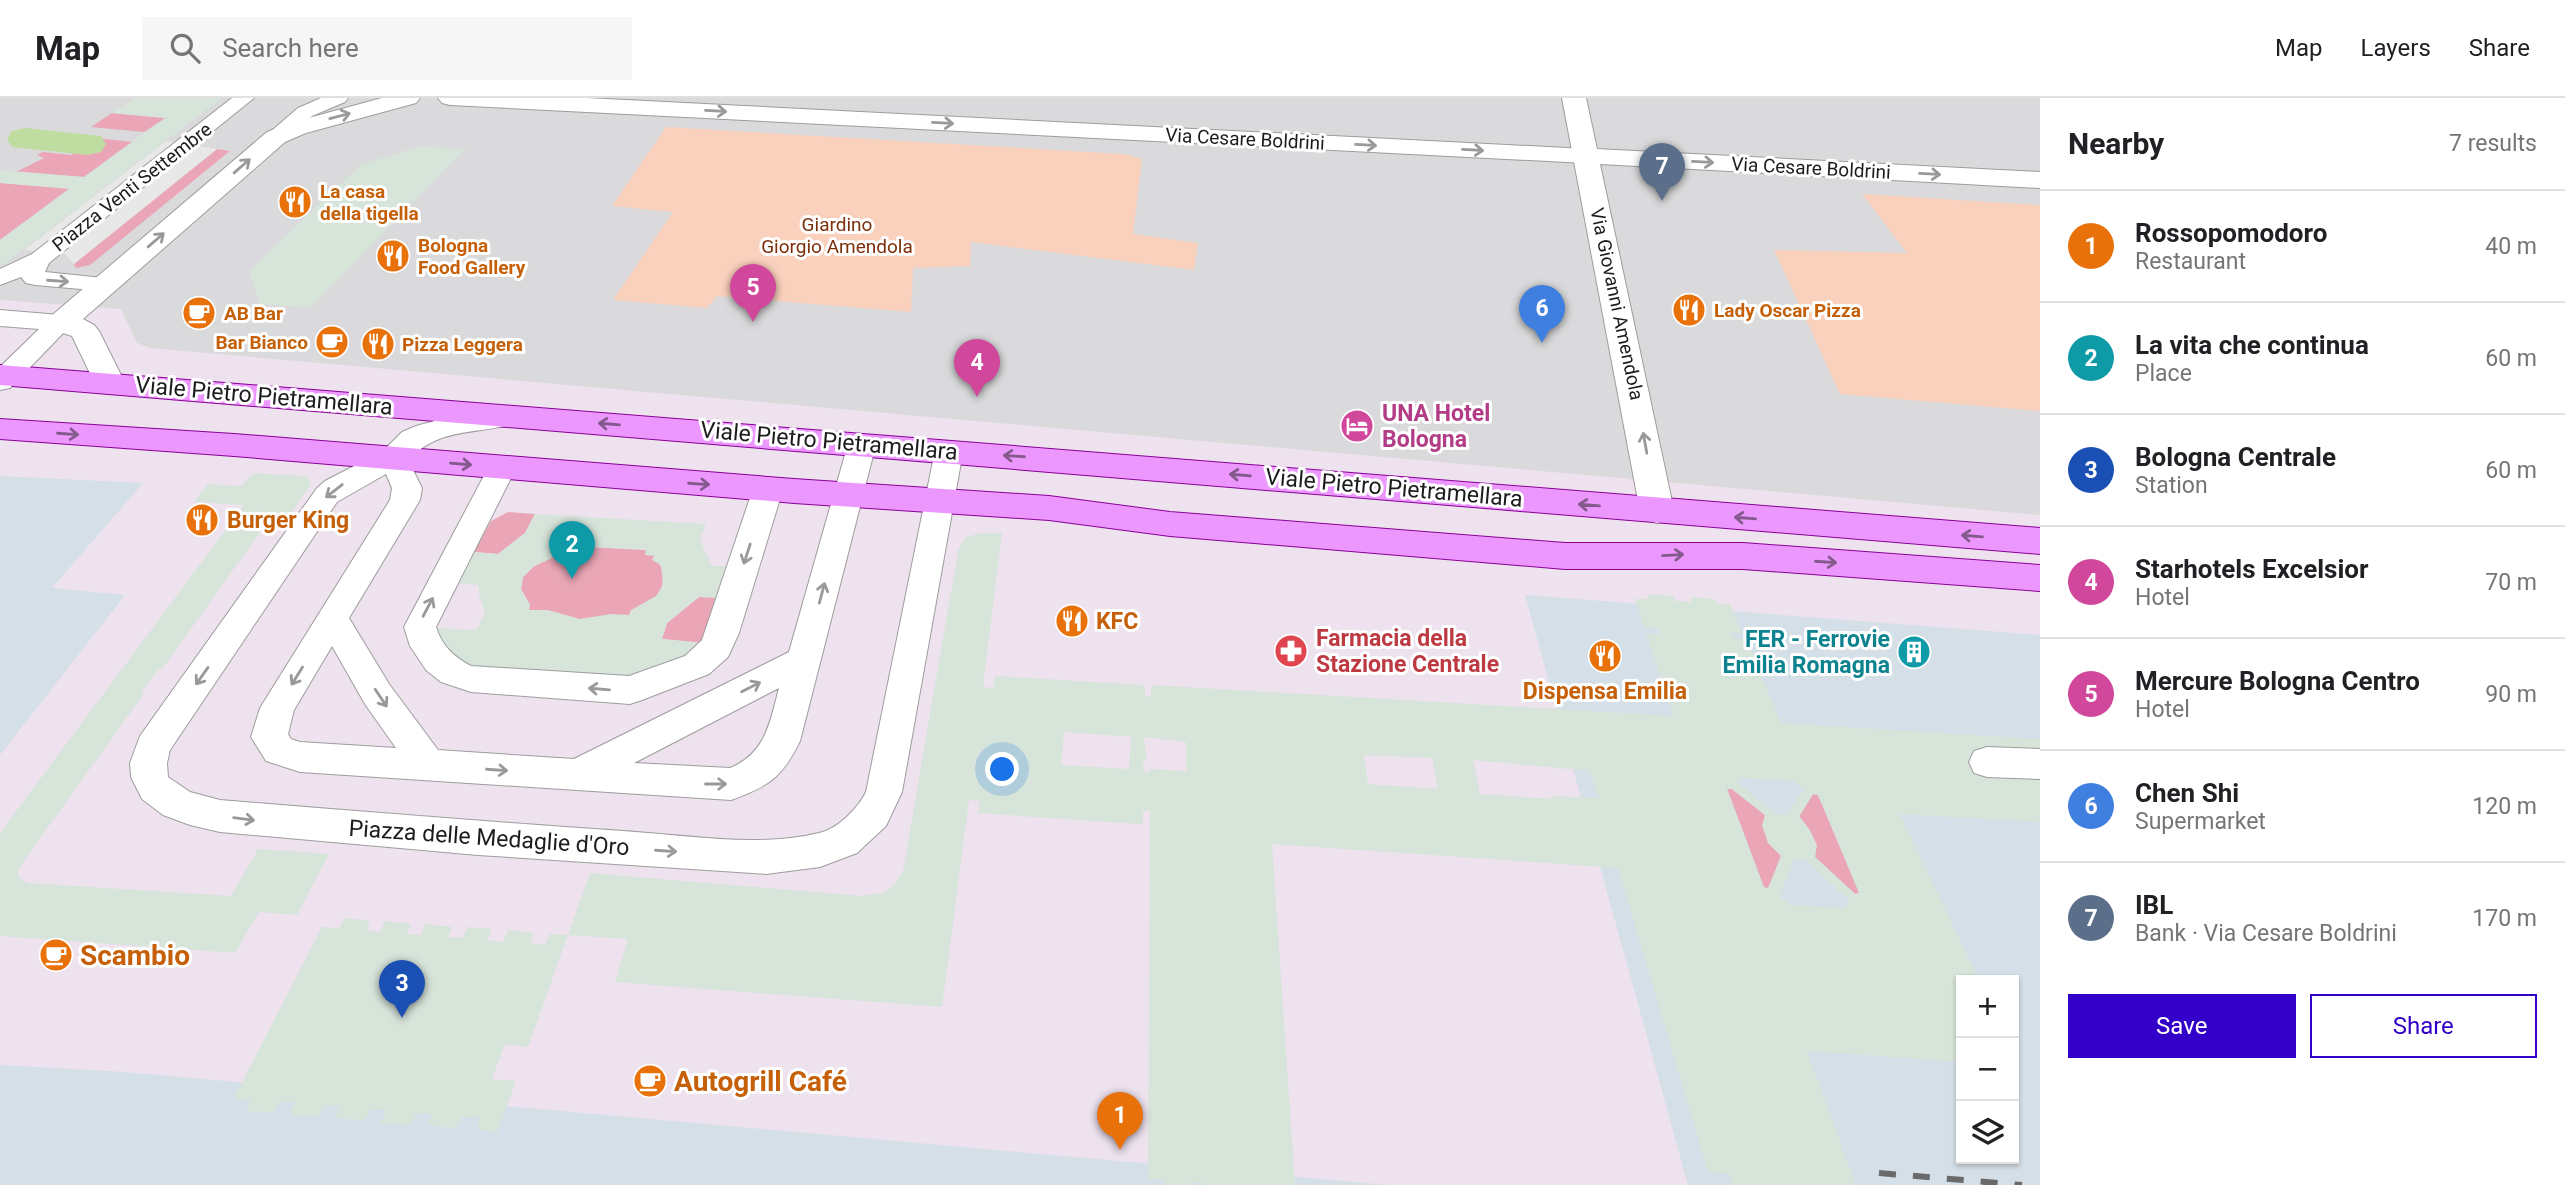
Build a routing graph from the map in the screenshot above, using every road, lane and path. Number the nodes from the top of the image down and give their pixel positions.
1 (338, 98) edge
2 (408, 98) edge
3 (450, 98) edge
4 (1574, 98) edge
5 (523, 100) edge
6 (261, 117) edge
7 (1586, 156) junction
8 (2040, 180) edge
9 (40, 259) junction
10 (0, 278) edge
11 (104, 284) junction
12 (0, 318) edge
13 (60, 323) junction
14 (2, 377) edge
15 (109, 383) junction
16 (527, 417) junction
17 (0, 429) edge
18 (862, 444) junction
19 (949, 451) junction
20 (393, 458) junction
21 (502, 468) junction
22 (768, 489) junction
23 (848, 495) junction
24 (938, 501) junction
25 (1049, 508) junction
26 (1657, 510) junction
27 (2040, 541) edge
28 (2040, 578) edge
29 (333, 618) junction
30 (805, 659) junction
31 (1987, 762) dead end
32 (2040, 764) edge
33 (429, 766) junction
34 (574, 775) junction

1 - 6 lane, Piazza Venti Settembre
6 -> 2 street, Piazza Venti Settembre
3 - 5 street, Via Cesare Boldrini
4 - 7 street, Via Giovanni Amendola
5 -> 7 street, Via Cesare Boldrini
6 - 9 lane, Piazza Venti Settembre
11 -> 6 street, Piazza Venti Settembre
7 -> 8 street, Via Cesare Boldrini
26 -> 7 street, Via Giovanni Amendola
9 - 10 lane, Piazza Venti Settembre
9 -> 11 lane, Piazza Venti Settembre
11 - 13 street, Piazza Venti Settembre
12 - 13 lane
13 - 14 lane, Piazza Venti Settembre
13 - 15 street
14 - 15 main road, Viale Pietro Pietramellara
15 - 16 main road, Viale Pietro Pietramellara
18 -> 16 main road, Viale Pietro Pietramellara
16 - 20 lane, Piazza delle Medaglie d'Oro
17 -> 20 main road, Viale Pietro Pietramellara
18 - 19 main road, Viale Pietro Pietramellara
18 - 23 lane
19 - 24 lane, Piazza delle Medaglie d'Oro
26 -> 19 main road, Viale Pietro Pietramellara
20 -> 21 main road, Viale Pietro Pietramellara
20 -> 24 lane, Piazza delle Medaglie d'Oro
20 - 29 lane
21 -> 22 main road, Viale Pietro Pietramellara
22 -> 21 lane
22 - 23 main road, Viale Pietro Pietramellara
23 - 24 main road, Viale Pietro Pietramellara
30 -> 23 lane
24 - 25 main road, Viale Pietro Pietramellara
25 - 26 main road, Viale Pietro Pietramellara
25 -> 28 main road, Viale Pietro Pietramellara
27 -> 26 main road, Viale Pietro Pietramellara
29 -> 33 lane
29 -> 33 lane
34 -> 30 lane
34 -> 30 lane
31 - 32 lane
33 -> 34 lane

